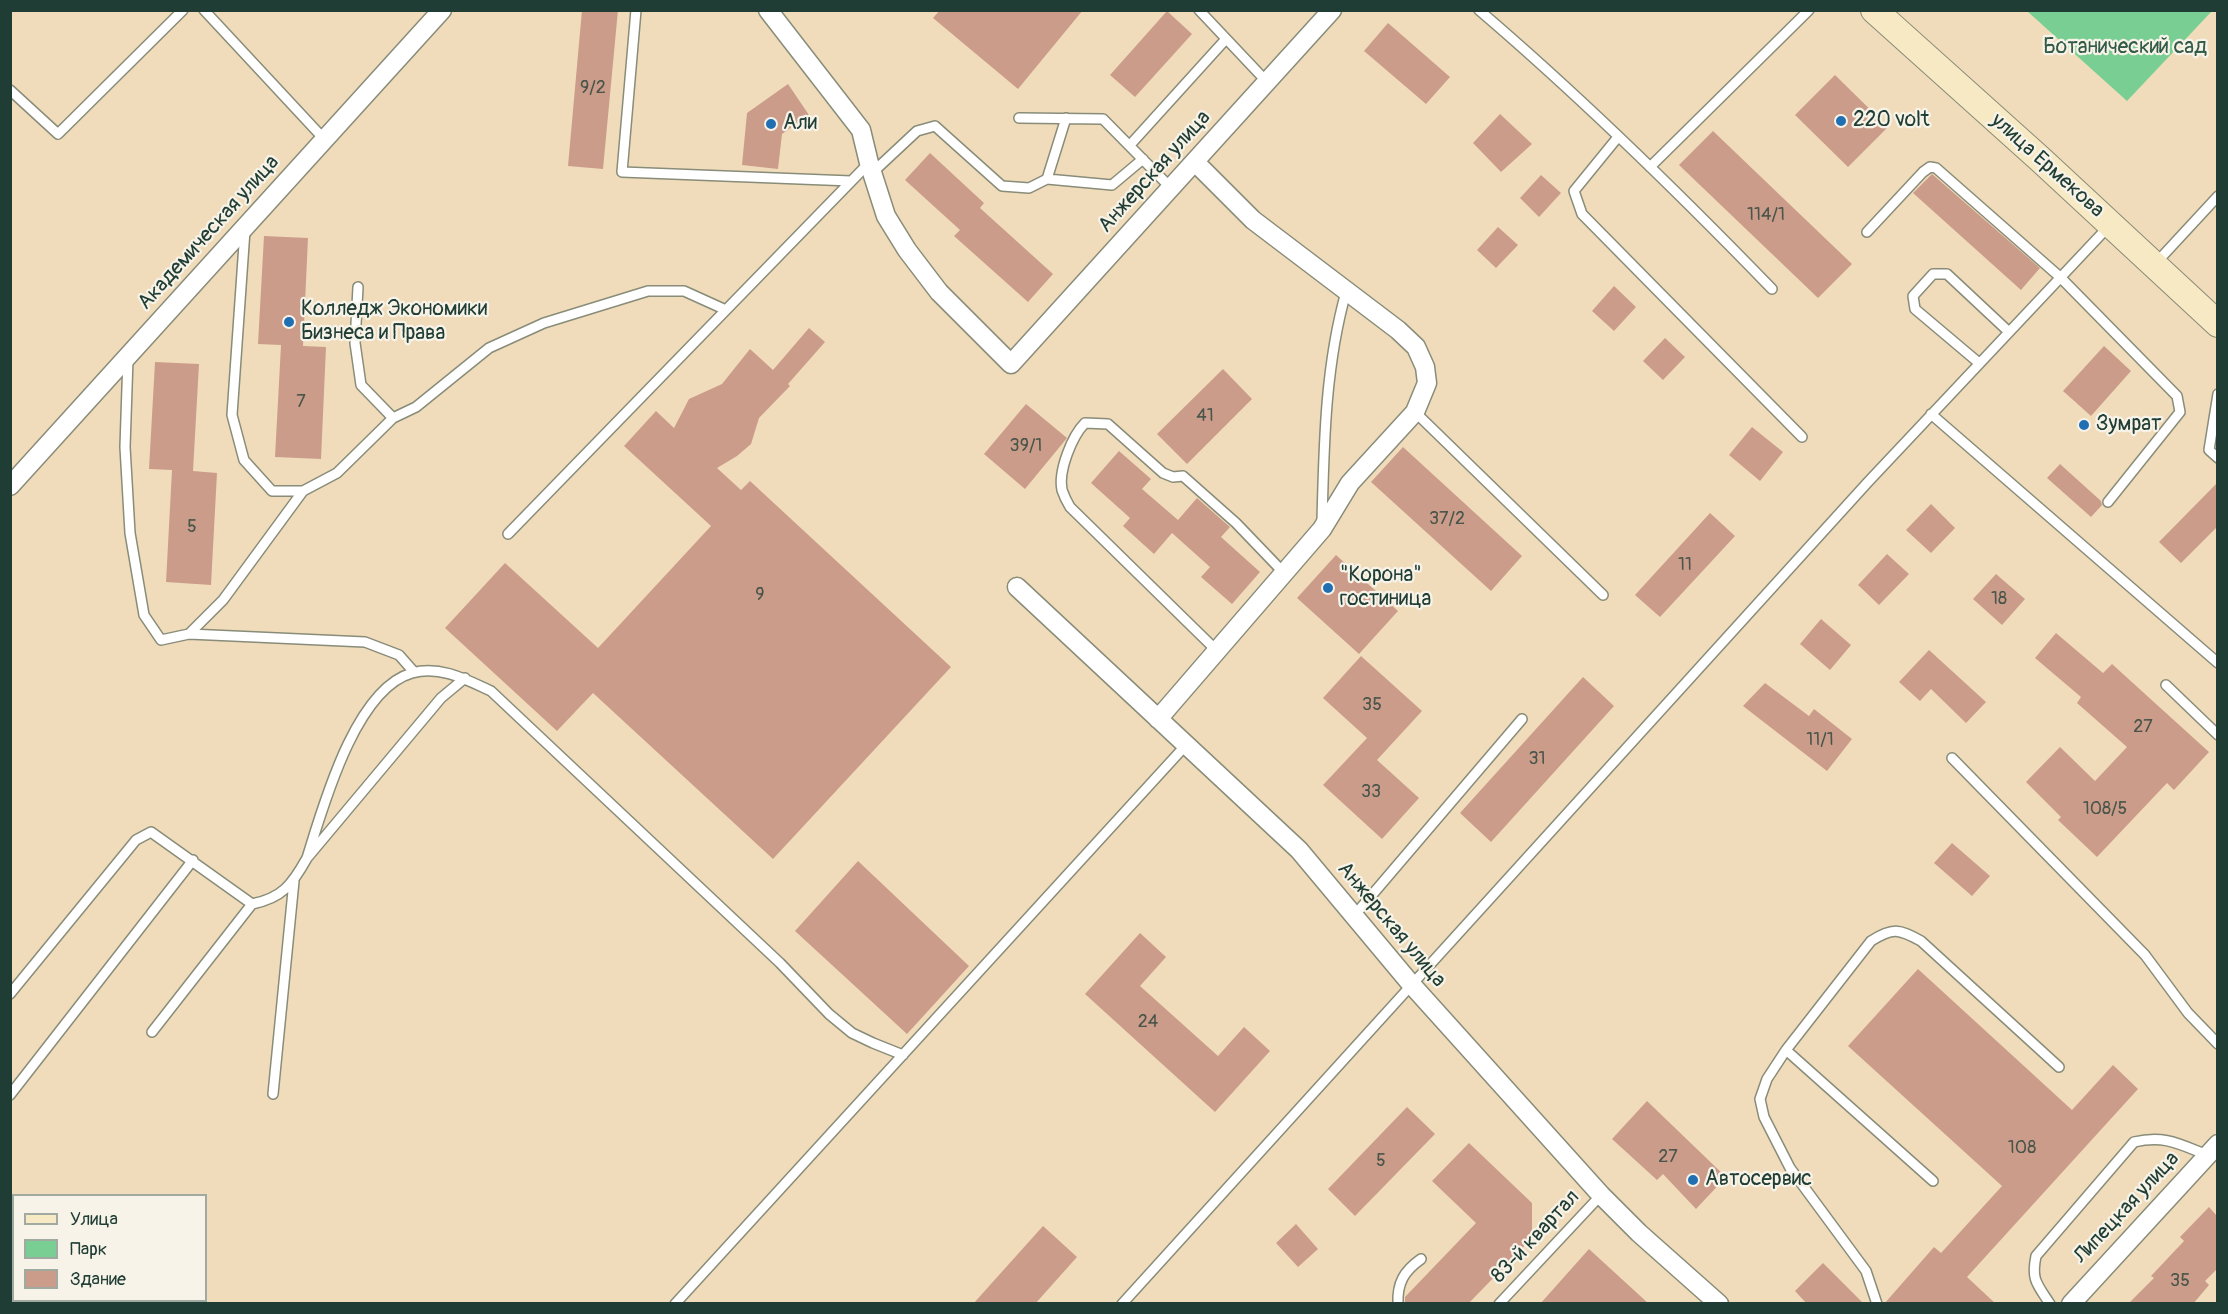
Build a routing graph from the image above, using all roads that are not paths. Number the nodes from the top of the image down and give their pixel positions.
1 (183, 10) edge
2 (204, 10) edge
3 (442, 10) edge
4 (636, 10) edge
5 (768, 10) edge
6 (1198, 10) edge
7 (1332, 10) edge
8 (1479, 10) edge
9 (1809, 10) edge
10 (1874, 10) edge
11 (1226, 39) junction
12 (1267, 82) junction
13 (10, 90) edge
14 (1018, 118) dead end
15 (1066, 118) junction
16 (1618, 137) junction
17 (324, 139) junction
18 (1130, 146) junction
19 (1143, 159) junction
20 (1195, 162) junction
21 (1650, 167) junction
22 (871, 168) junction
23 (1047, 179) junction
24 (851, 181) junction
25 (1171, 188) junction
26 (2217, 196) edge
27 (2110, 224) junction
28 (245, 226) junction
29 (1867, 232) dead end
30 (2154, 265) junction
31 (2060, 278) junction
32 (358, 287) dead end
33 (1772, 290) dead end
34 (1346, 292) junction
35 (726, 310) junction
36 (2217, 324) edge
37 (2009, 332) junction
38 (128, 356) junction
39 (1979, 363) junction
40 (2217, 394) edge
41 (1414, 411) junction
42 (1931, 414) junction
43 (393, 418) junction
44 (1802, 437) dead end
45 (2217, 458) edge
46 (10, 486) edge
47 (303, 491) junction
48 (2108, 502) dead end
49 (1322, 529) junction
50 (508, 534) dead end
51 (1284, 573) junction
52 (1017, 587) dead end
53 (1603, 595) dead end
54 (189, 634) junction
55 (1217, 651) junction
56 (2217, 663) edge
57 (414, 672) junction
58 (465, 678) junction
59 (2166, 685) dead end
60 (1158, 719) junction
61 (1522, 719) dead end
62 (2217, 735) edge
63 (1186, 745) junction
64 (1952, 758) dead end
65 (307, 858) junction
66 (193, 860) junction
67 (294, 881) junction
68 (252, 904) junction
69 (1354, 916) junction
70 (1411, 984) junction
71 (10, 994) edge
72 (152, 1032) dead end
73 (2217, 1044) edge
74 (1786, 1050) junction
75 (903, 1054) junction
76 (2059, 1067) dead end
77 (273, 1094) dead end
78 (10, 1095) edge
79 (2212, 1149) edge
80 (1933, 1181) dead end
81 (1600, 1195) junction
82 (1420, 1259) dead end
83 (1499, 1303) edge
84 (675, 1304) edge
85 (1122, 1304) edge
86 (1398, 1304) edge
87 (1719, 1304) edge
88 (1877, 1304) edge
89 (2050, 1304) edge
90 (2071, 1304) edge

1 - 13 lane
2 - 17 lane
3 - 17 street, Академическая улица
4 - 24 lane
5 - 22 street
6 - 11 lane
7 - 12 street, Анжерская улица
8 - 16 lane
9 - 21 lane
10 - 27 main road, улица Ермекова
11 - 12 lane
11 - 18 lane
12 - 20 street, Анжерская улица
14 - 15 lane
15 - 18 lane
15 - 23 lane
16 - 21 lane
16 - 44 lane
17 - 28 street, Академическая улица
18 - 19 lane
19 - 23 lane
19 - 25 lane
20 - 25 street, Анжерская улица
20 - 34 street
21 - 33 lane
22 - 23 lane
22 - 24 lane
22 - 25 street, Анжерская улица
24 - 35 lane
26 - 30 lane
27 - 30 main road, улица Ермекова
27 - 31 lane
28 - 38 street, Академическая улица
28 - 47 lane
29 - 31 lane
30 - 36 main road, улица Ермекова
31 - 37 lane
31 - 48 lane
32 - 43 lane
34 - 41 street
34 - 49 lane
35 - 43 lane
35 - 50 lane
37 - 39 lane
37 - 39 lane
38 - 46 street, Академическая улица
38 - 54 lane
39 - 42 lane
40 - 45 lane
41 - 49 street
41 - 53 lane
42 - 56 lane
42 - 70 lane
43 - 47 lane
47 - 54 lane
49 - 51 street
51 - 55 street
51 - 55 lane
52 - 60 street, Анжерская улица
54 - 57 lane
55 - 60 street
57 - 58 lane
57 - 65 lane
58 - 65 lane
58 - 75 lane
59 - 62 lane
60 - 63 street, Анжерская улица
61 - 69 lane
63 - 69 street, Анжерская улица
63 - 75 lane
64 - 73 lane
65 - 67 lane
66 - 68 lane
66 - 71 lane
66 - 78 lane
67 - 68 lane
67 - 77 lane
68 - 72 lane
69 - 70 street, Анжерская улица
70 - 81 street, Анжерская улица
70 - 85 lane
74 - 76 lane
74 - 80 lane
74 - 88 lane
75 - 84 lane
79 - 89 lane
79 - 90 street, Липецкая улица
81 - 83 lane, 83-й квартал
81 - 87 street, Анжерская улица
82 - 86 lane

